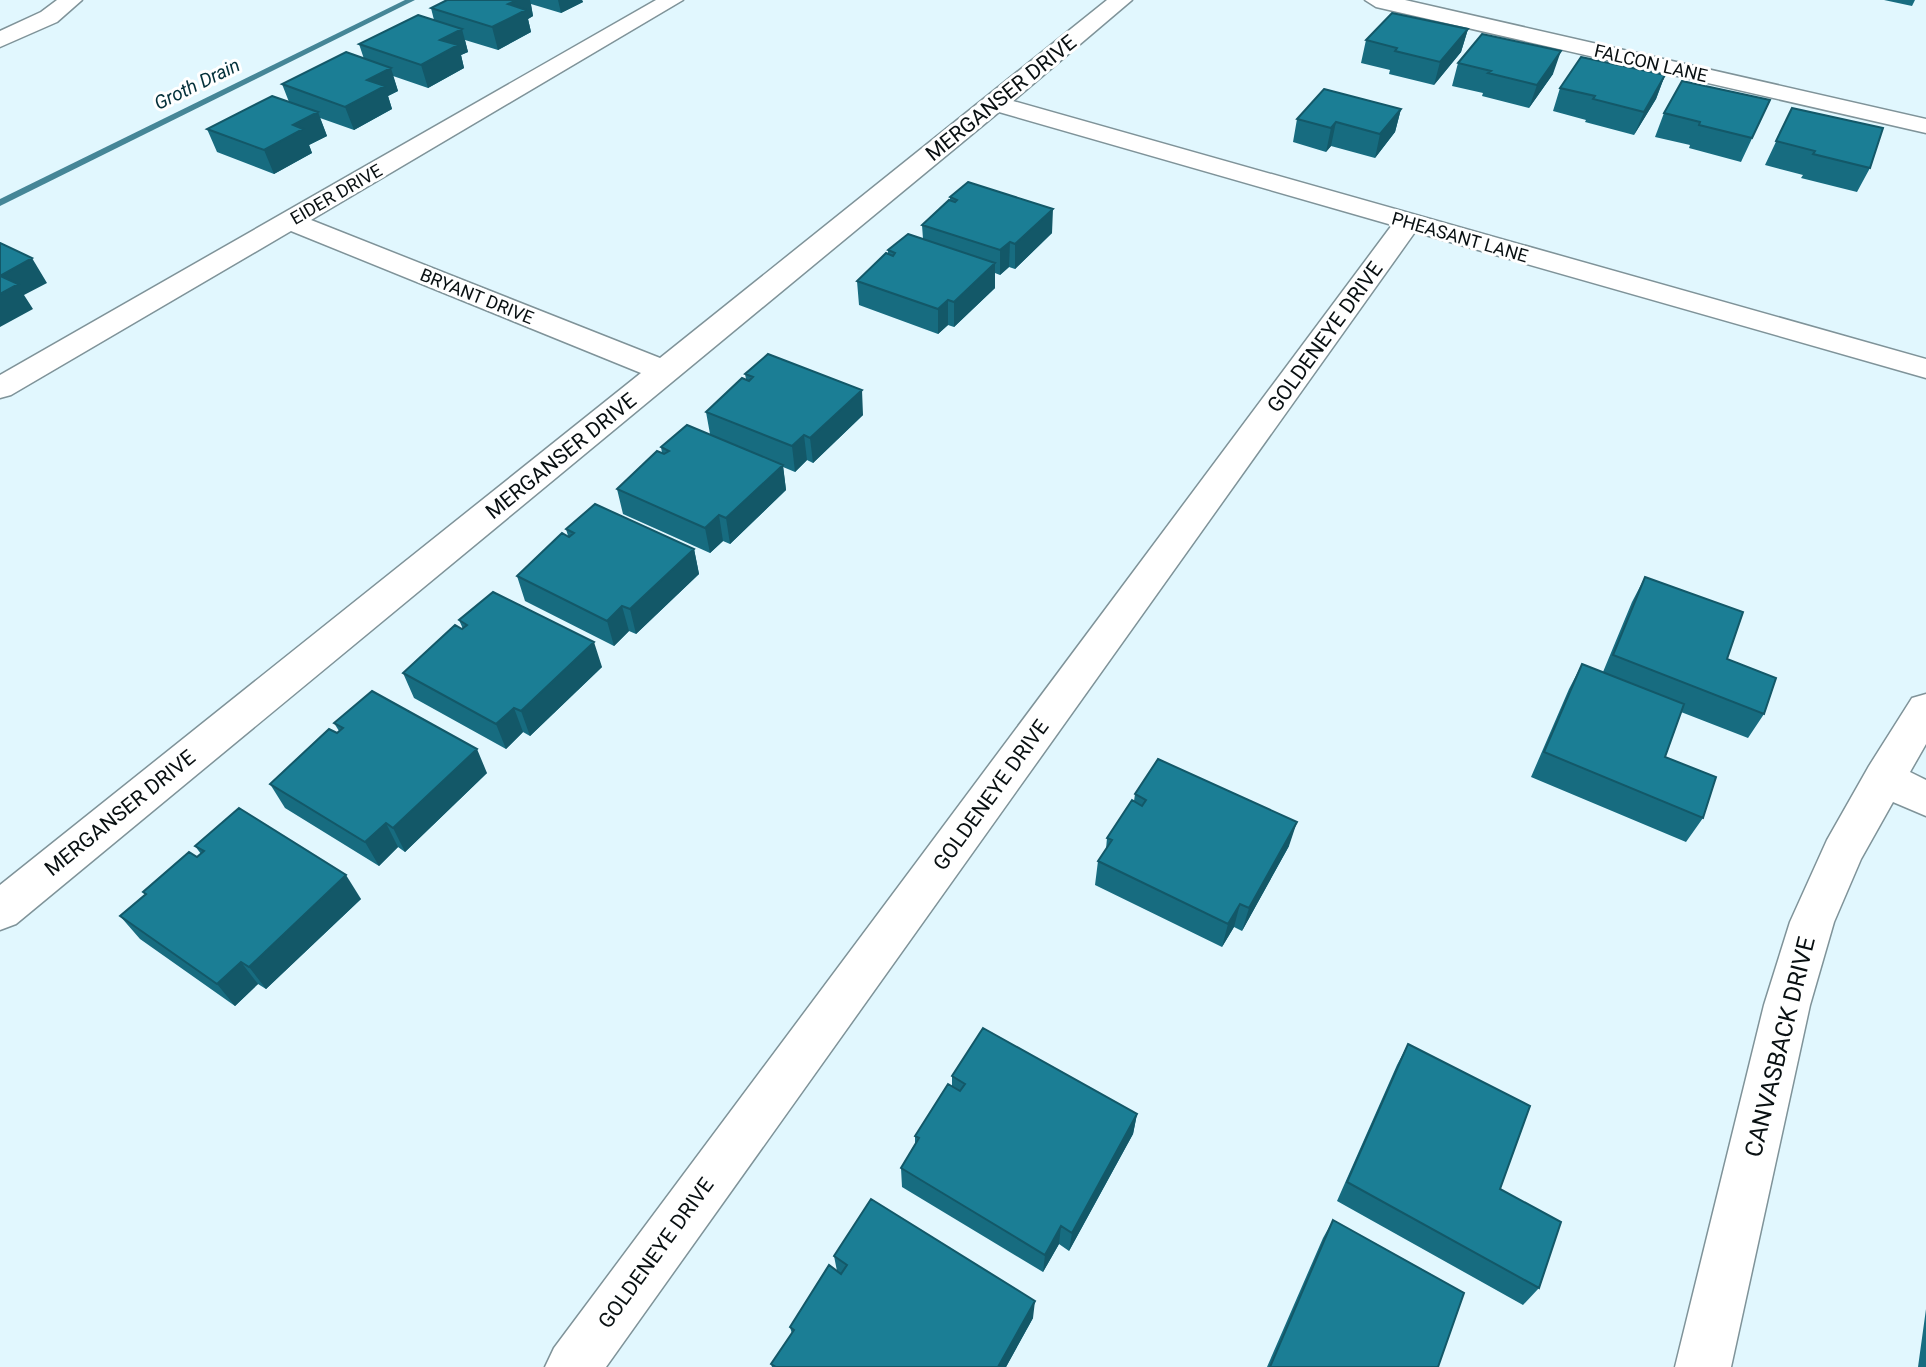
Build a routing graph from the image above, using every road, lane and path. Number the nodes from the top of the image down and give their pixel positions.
1 (71, 0) edge
2 (671, 0) edge
3 (1121, 0) edge
4 (1377, 0) edge
5 (0, 40) edge
6 (994, 103) junction
7 (1926, 126) edge
8 (289, 221) junction
9 (1408, 222) junction
10 (1926, 369) edge
11 (665, 371) junction
12 (0, 388) edge
13 (1926, 709) edge
14 (1883, 778) junction
15 (1926, 799) edge
16 (0, 911) edge
17 (573, 1367) edge
18 (1703, 1367) edge

1 - 5 street
2 - 8 street, EIDER DRIVE
3 - 6 street, MERGANSER DRIVE
4 - 7 street, FALCON LANE
6 - 9 street, PHEASANT LANE
6 - 11 street, MERGANSER DRIVE
8 - 11 street, BRYANT DRIVE
8 - 12 street, EIDER DRIVE
9 - 10 street, PHEASANT LANE
9 - 17 street, GOLDENEYE DRIVE
11 - 16 street, MERGANSER DRIVE
13 - 14 street, CANVASBACK DRIVE
14 - 15 street
14 - 18 street, CANVASBACK DRIVE

